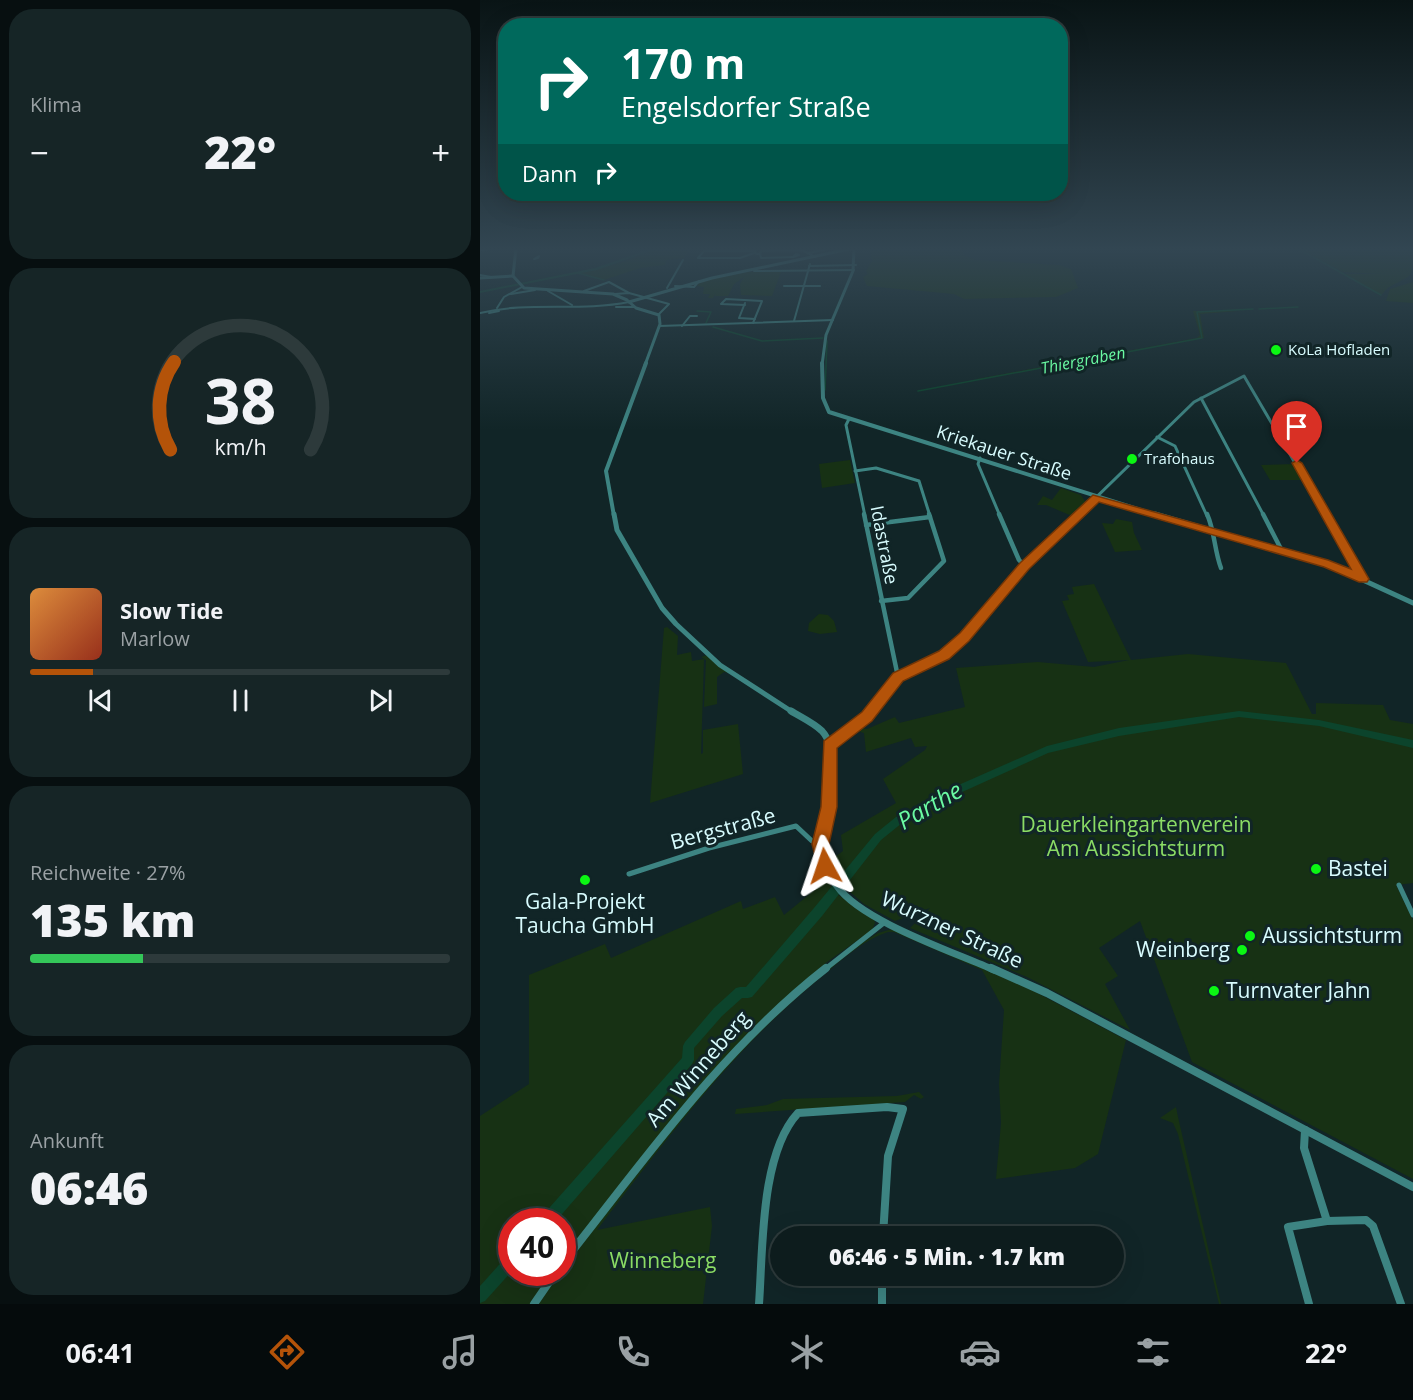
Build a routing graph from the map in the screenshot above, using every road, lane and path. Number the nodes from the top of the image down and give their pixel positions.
1 (506, 309) edge
2 (641, 309) edge
3 (664, 309) edge
4 (743, 309) edge
5 (759, 309) edge
6 (797, 309) edge
7 (838, 309) edge
8 (498, 310) joint
9 (480, 314) edge
10 (659, 314) junction
11 (697, 316) dead end
12 (755, 319) junction
13 (833, 320) junction
14 (794, 321) junction
15 (753, 323) junction
16 (659, 326) junction
17 (682, 326) junction
18 (646, 362) joint
19 (1201, 398) junction
20 (849, 419) junction
21 (1157, 437) junction
22 (980, 458) junction
23 (855, 471) junction
24 (1097, 498) junction
25 (930, 517) junction
26 (866, 525) junction
27 (1215, 533) junction
28 (1282, 551) junction
29 (1025, 566) junction
30 (1221, 568) dead end
31 (1363, 579) junction
32 (881, 602) junction
33 (1413, 603) edge
34 (898, 677) junction
35 (829, 746) junction
36 (821, 844) junction
37 (629, 874) dead end
38 (832, 879) joint
39 (1399, 885) dead end
40 (843, 893) joint
41 (1413, 915) edge
42 (885, 922) junction
43 (1305, 1130) junction
44 (1413, 1187) edge
45 (1327, 1221) junction
46 (883, 1226) edge
47 (576, 1247) edge
48 (546, 1286) edge
49 (882, 1286) edge
50 (534, 1304) edge
51 (759, 1304) edge
52 (882, 1304) edge
53 (1309, 1304) edge
54 (1401, 1304) edge

1 - 8 street
2 - 10 street
3 - 10 street
4 - 12 street
5 - 12 street
6 - 14 street
7 - 13 street
8 - 9 street
10 - 16 street
11 - 17 street
12 - 15 street
13 - 14 street
13 - 20 street, Kriekauer Straße
14 - 15 street
15 - 17 street
16 - 17 street
16 - 18 street
18 - 35 street
19 - 21 street
19 - 28 street
19 - 31 street
20 - 22 street, Kriekauer Straße
20 - 23 street, Idastraße
21 - 24 street
21 - 27 street
22 - 24 street, Kriekauer Straße
22 - 29 street
23 - 25 street
23 - 26 street, Idastraße
24 - 27 street, Kriekauer Straße
24 - 29 street
25 - 26 street
25 - 32 street
26 - 32 street, Idastraße
27 - 28 street, Kriekauer Straße
27 - 30 street
28 - 31 street, Kriekauer Straße
29 - 34 street
31 - 33 street, Kriekauer Straße
32 - 34 street, Idastraße
34 - 35 street
35 - 36 street, Wurzner Straße
36 - 37 street, Bergstraße
36 - 38 street, Wurzner Straße
38 - 40 street, Wurzner Straße
39 - 41 street
40 - 42 street, Wurzner Straße
42 - 43 street, Wurzner Straße
42 - 47 street, Am Winneberg
43 - 44 street, Wurzner Straße
43 - 45 street
45 - 53 street
45 - 54 street
46 - 51 street
48 - 50 street
49 - 52 street

